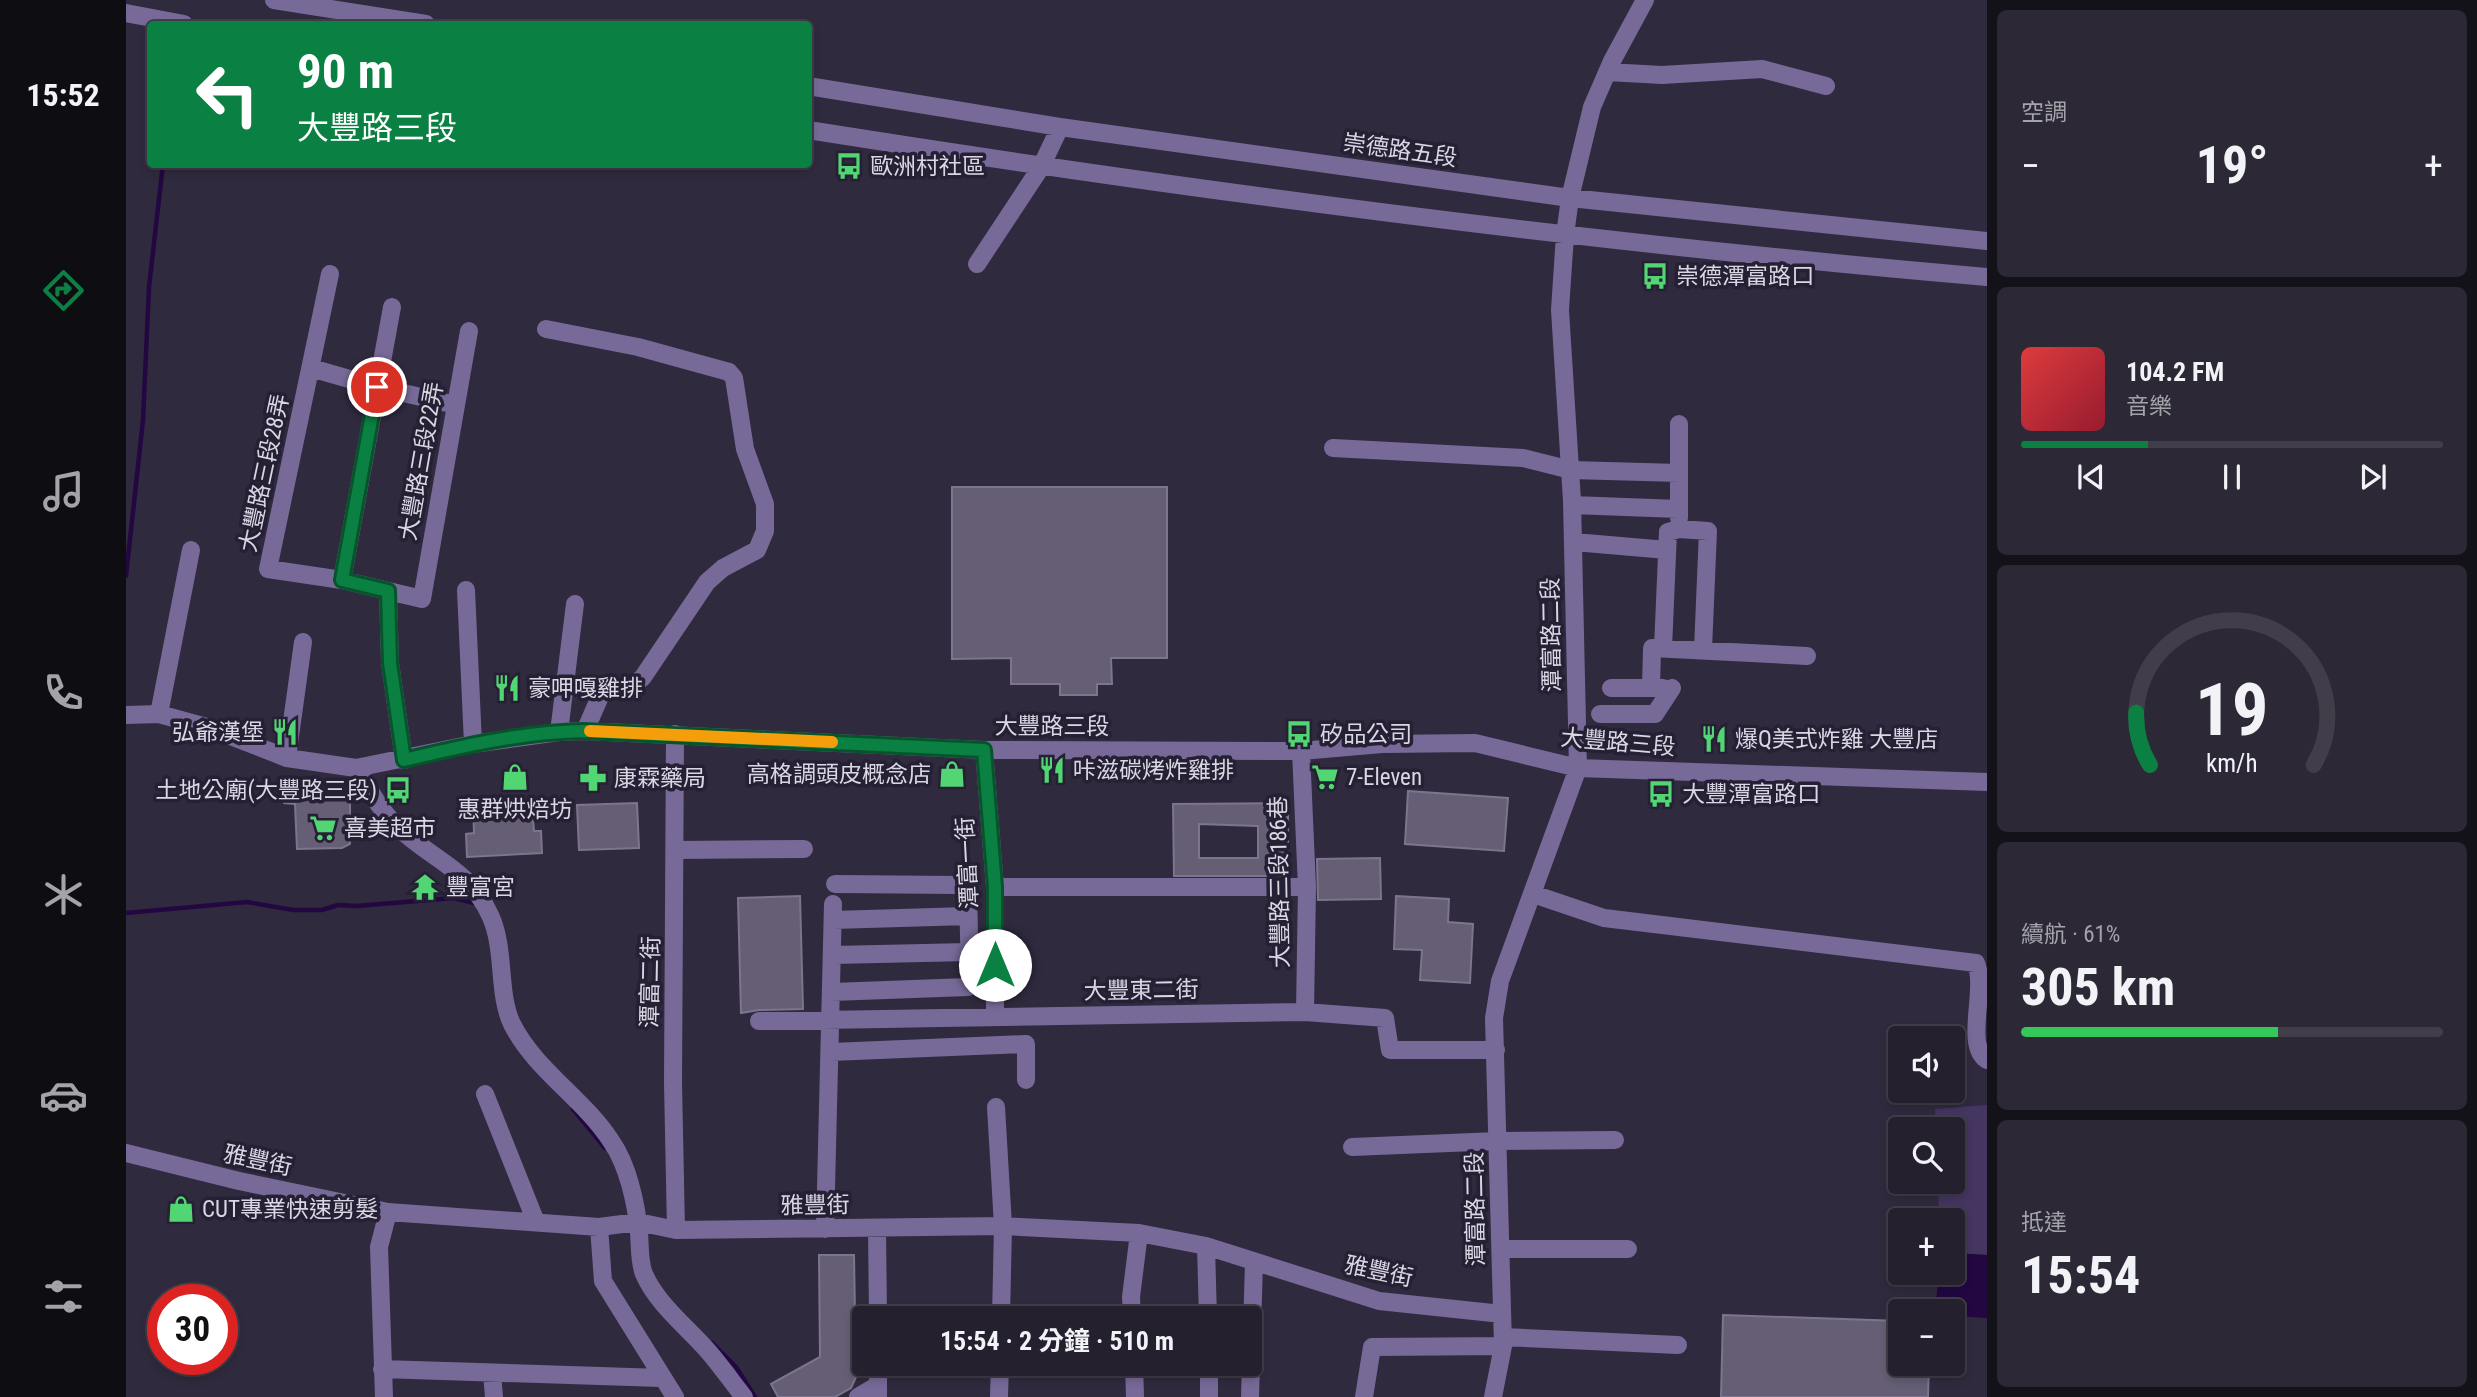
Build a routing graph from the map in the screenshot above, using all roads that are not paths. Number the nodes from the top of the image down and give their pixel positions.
1 (274, 0) edge
2 (1645, 0) edge
3 (126, 13) edge
4 (168, 21) edge
5 (407, 21) edge
6 (1607, 72) junction
7 (1826, 86) dead end
8 (812, 87) edge
9 (1060, 127) junction
10 (812, 131) edge
11 (1041, 167) junction
12 (1570, 198) junction
13 (1565, 235) junction
14 (1987, 240) edge
15 (977, 264) dead end
16 (330, 274) dead end
17 (1987, 277) edge
18 (392, 307) dead end
19 (546, 329) dead end
20 (469, 331) dead end
21 (311, 368) junction
22 (377, 387) junction
23 (456, 405) junction
24 (1679, 424) dead end
25 (1333, 448) dead end
26 (1571, 470) junction
27 (1679, 473) junction
28 (1572, 505) junction
29 (1679, 509) junction
30 (1679, 530) junction
31 (1574, 542) junction
32 (191, 550) dead end
33 (1667, 550) junction
34 (342, 580) junction
35 (466, 590) dead end
36 (388, 591) junction
37 (422, 599) joint
38 (575, 604) dead end
39 (303, 642) dead end
40 (1663, 648) junction
41 (1703, 649) junction
42 (1807, 656) dead end
43 (1611, 688) dead end
44 (1651, 688) junction
45 (159, 714) junction
46 (1600, 714) dead end
47 (126, 715) edge
48 (584, 731) junction
49 (559, 732) junction
50 (675, 734) junction
51 (473, 744) junction
52 (984, 750) junction
53 (1301, 751) junction
54 (287, 758) junction
55 (404, 760) junction
56 (356, 768) junction
57 (1578, 768) junction
58 (1987, 782) edge
59 (804, 849) dead end
60 (675, 850) junction
61 (835, 884) dead end
62 (995, 887) junction
63 (1307, 887) junction
64 (1533, 894) junction
65 (968, 916) junction
66 (969, 952) junction
67 (833, 955) junction
68 (832, 992) junction
69 (1305, 1012) junction
70 (995, 1016) junction
71 (832, 1020) junction
72 (759, 1021) dead end
73 (1496, 1050) junction
74 (831, 1052) junction
75 (1987, 1060) edge
76 (1026, 1080) dead end
77 (485, 1094) dead end
78 (996, 1107) dead end
79 (1615, 1140) dead end
80 (1498, 1141) junction
81 (1352, 1147) dead end
82 (126, 1153) edge
83 (388, 1212) junction
84 (536, 1222) junction
85 (638, 1222) junction
86 (1003, 1226) junction
87 (599, 1227) junction
88 (877, 1228) junction
89 (825, 1229) junction
90 (676, 1230) junction
91 (1139, 1233) junction
92 (1206, 1246) junction
93 (1501, 1249) junction
94 (1628, 1250) dead end
95 (1254, 1262) junction
96 (878, 1306) edge
97 (1001, 1306) edge
98 (1131, 1306) edge
99 (1208, 1306) edge
100 (1502, 1314) junction
101 (1503, 1342) junction
102 (1678, 1345) dead end
103 (382, 1370) junction
104 (492, 1373) junction
105 (1000, 1376) edge
106 (1134, 1376) edge
107 (1209, 1376) edge
108 (661, 1378) junction
109 (878, 1391) edge
110 (384, 1397) edge
111 (494, 1397) edge
112 (675, 1397) edge
113 (744, 1397) edge
114 (858, 1397) edge
115 (999, 1397) edge
116 (1135, 1397) edge
117 (1209, 1397) edge
118 (1250, 1397) edge
119 (1364, 1397) edge
120 (1493, 1397) edge

1 - 5 street
2 - 6 street, 潭富路二段
3 - 4 street
6 - 7 street
6 - 12 street, 潭富路二段
8 - 9 street, 崇德路五段
9 - 11 street
9 - 12 street, 崇德路五段
10 - 11 street
11 - 13 street
11 - 15 street
12 - 13 street, 潭富路二段
12 - 14 street, 崇德路五段
13 - 17 street
13 - 26 street, 潭富路二段
16 - 21 street, 大豐路三段28弄
18 - 22 street
19 - 48 street
20 - 23 street, 大豐路三段22弄
21 - 22 street
21 - 34 street, 大豐路三段28弄
22 - 23 street
22 - 34 street
23 - 37 street, 大豐路三段22弄
24 - 27 street
25 - 26 street
26 - 27 street
26 - 28 street, 潭富路二段
27 - 29 street
28 - 29 street
28 - 31 street, 潭富路二段
29 - 30 street
30 - 33 street
30 - 41 street
31 - 33 street
31 - 57 street, 潭富路二段
32 - 45 street
33 - 40 street
34 - 36 street, 大豐路三段28弄
35 - 51 street
36 - 37 street, 大豐路三段28弄
36 - 55 street
38 - 49 street
39 - 54 street
40 - 41 street
40 - 44 street
41 - 42 street
43 - 44 street
44 - 46 street
45 - 47 street, 大豐路三段
45 - 54 street, 大豐路三段
48 - 49 street, 大豐路三段
48 - 50 street, 大豐路三段
49 - 51 street, 大豐路三段
50 - 52 street, 大豐路三段
50 - 60 street, 潭富二街
51 - 55 street, 大豐路三段
52 - 53 street, 大豐路三段
52 - 62 street, 潭富一街
53 - 57 street, 大豐路三段
53 - 63 street, 大豐路三段186巷
54 - 56 street, 大豐路三段
55 - 56 street, 大豐路三段
56 - 85 street
57 - 58 street, 大豐路三段
57 - 64 street, 潭富路二段
59 - 60 street
60 - 90 street, 潭富二街
61 - 65 street
62 - 63 street
62 - 70 street, 潭富一街
63 - 69 street, 大豐路三段186巷
64 - 73 street, 潭富路二段
64 - 75 street
65 - 66 street
65 - 67 street
66 - 67 street
66 - 68 street
67 - 68 street
68 - 71 street
69 - 70 street, 大豐東二街
69 - 73 street, 大豐東二街
70 - 71 street, 大豐東二街
71 - 72 street, 大豐東二街
71 - 74 street
73 - 80 street, 潭富路二段
74 - 76 street
74 - 89 street
77 - 84 street
78 - 86 street
79 - 80 street
80 - 81 street
80 - 93 street, 潭富路二段
82 - 83 street, 雅豐街
83 - 84 street, 雅豐街
83 - 103 street
84 - 87 street, 雅豐街
85 - 87 street, 雅豐街
85 - 90 street, 雅豐街
85 - 113 street
86 - 88 street, 雅豐街
86 - 91 street, 雅豐街
86 - 97 street
87 - 108 street
88 - 89 street, 雅豐街
88 - 96 street
89 - 90 street, 雅豐街
91 - 92 street, 雅豐街
91 - 98 street
92 - 95 street, 雅豐街
92 - 99 street
93 - 94 street
93 - 100 street, 潭富路二段
95 - 100 street, 雅豐街
95 - 118 street
100 - 101 street, 潭富路二段
101 - 102 street
101 - 119 street
101 - 120 street, 潭富路二段
103 - 104 street
103 - 110 street
104 - 108 street
104 - 111 street
105 - 115 street
106 - 116 street
107 - 117 street
108 - 112 street
109 - 114 street

